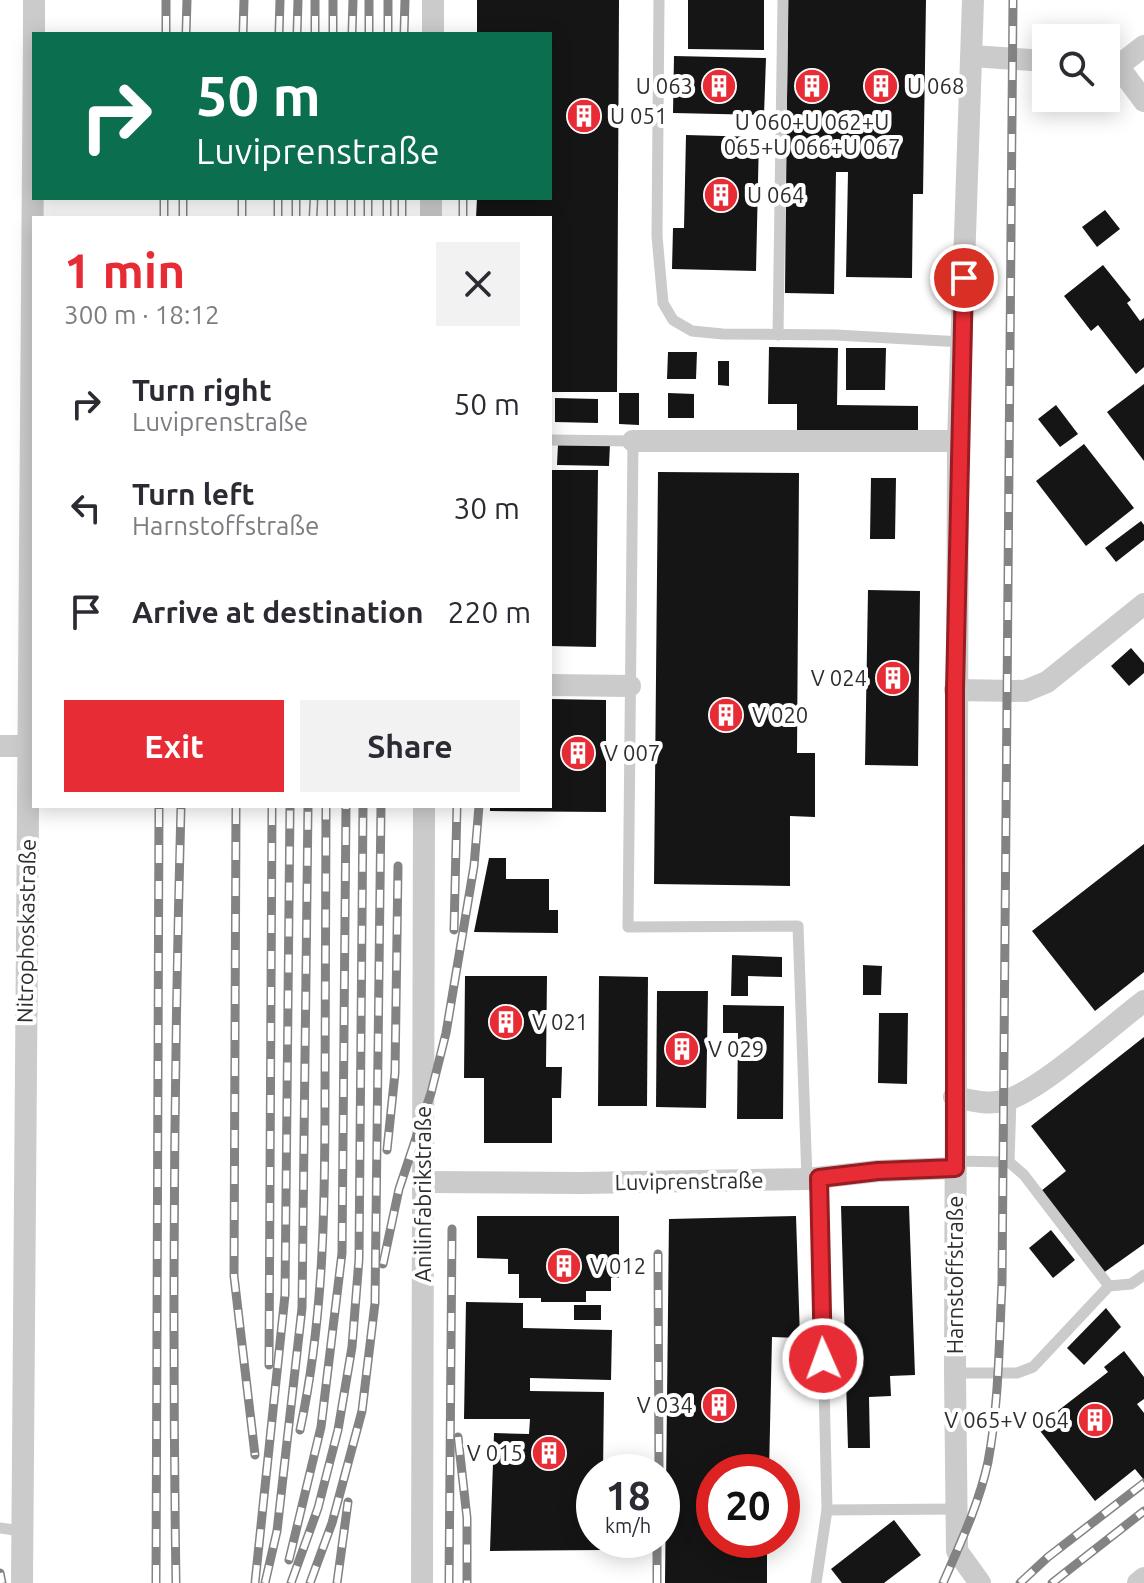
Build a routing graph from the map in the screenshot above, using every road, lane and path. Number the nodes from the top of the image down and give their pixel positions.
1 (34, 0) edge
2 (433, 0) edge
3 (659, 0) edge
4 (783, 0) edge
5 (973, 0) edge
6 (34, 32) edge
7 (433, 32) edge
8 (1144, 46) edge
9 (972, 56) junction
10 (1032, 60) edge
11 (1120, 61) edge
12 (1120, 75) edge
13 (1144, 101) edge
14 (32, 238) edge
15 (778, 335) junction
16 (962, 342) junction
17 (552, 440) edge
18 (633, 441) junction
19 (958, 441) junction
20 (1144, 604) edge
21 (552, 685) edge
22 (630, 686) junction
23 (955, 690) junction
24 (0, 746) edge
25 (27, 746) junction
26 (424, 808) edge
27 (1144, 1001) edge
28 (954, 1097) junction
29 (1011, 1099) junction
30 (1009, 1162) junction
31 (954, 1164) junction
32 (813, 1178) junction
33 (424, 1182) junction
34 (1144, 1275) edge
35 (1109, 1286) junction
36 (11, 1299) edge
37 (955, 1373) junction
38 (957, 1509) junction
39 (827, 1510) junction
40 (11, 1530) edge
41 (1144, 1578) edge
42 (22, 1583) edge
43 (422, 1583) edge
44 (816, 1583) edge
45 (980, 1583) edge
46 (1138, 1583) edge

1 - 6 street, Nitrophoskastraße
2 - 7 street
3 - 15 lane
4 - 15 lane
5 - 9 street, Harnstoffstraße
8 - 11 street
9 - 10 street
9 - 16 street, Harnstoffstraße
12 - 13 street
14 - 25 street, Nitrophoskastraße
15 - 16 lane
16 - 19 street, Harnstoffstraße
17 - 18 lane
18 - 19 street
18 - 22 lane
19 - 23 street, Harnstoffstraße
20 - 23 street
21 - 22 street
22 - 32 lane
23 - 28 street, Harnstoffstraße
24 - 25 street
25 - 36 street, Nitrophoskastraße
26 - 33 street, Anilinfabrikstraße
27 - 29 street
28 - 29 street
28 - 31 street, Harnstoffstraße
29 - 30 lane
30 - 31 lane
30 - 35 lane
31 - 32 street, Luviprenstraße
31 - 37 street, Harnstoffstraße
32 - 33 street, Luviprenstraße
32 - 39 lane
33 - 43 street, Anilinfabrikstraße
34 - 35 lane
35 - 37 lane
36 - 40 street, Nitrophoskastraße
37 - 38 street, Harnstoffstraße
38 - 39 lane
38 - 45 street, Harnstoffstraße
39 - 44 lane
40 - 42 street, Nitrophoskastraße
41 - 46 street

